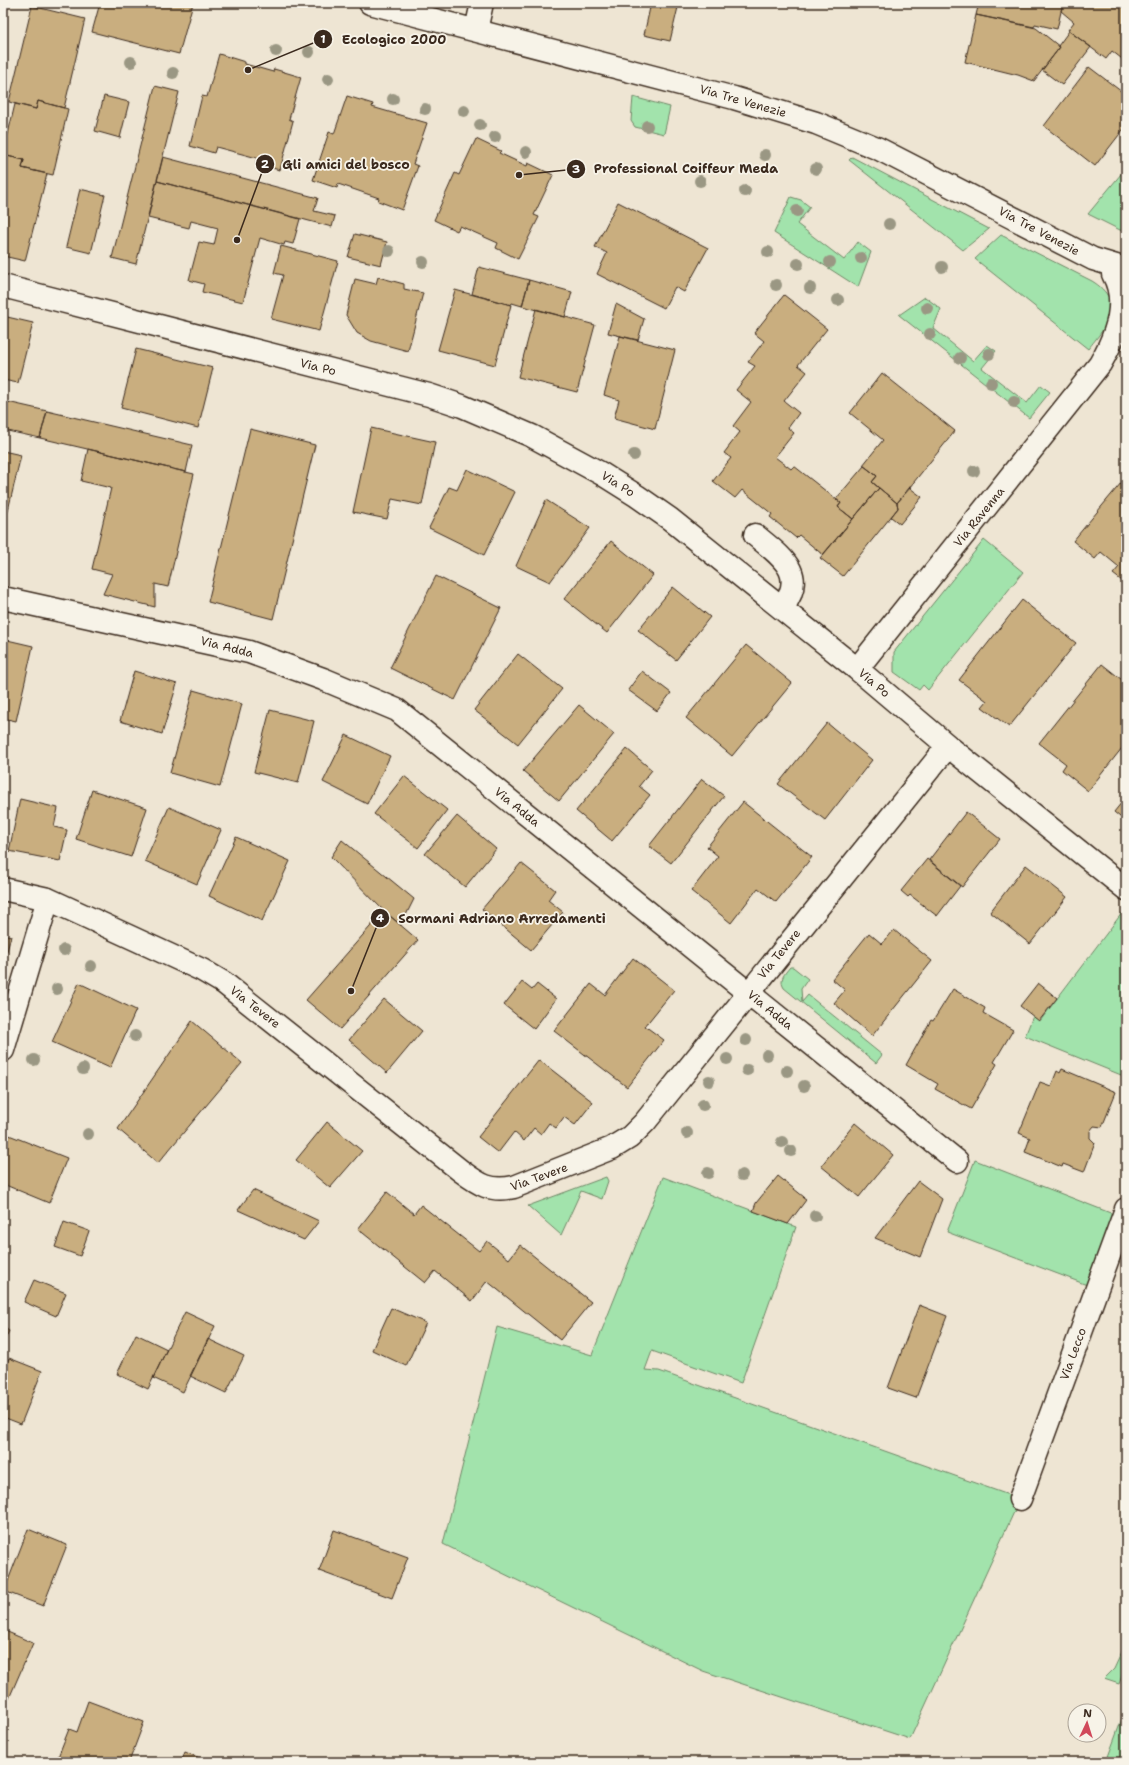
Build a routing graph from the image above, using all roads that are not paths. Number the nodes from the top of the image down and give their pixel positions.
1 (370, 3) edge
2 (482, 3) edge
3 (476, 30) junction
4 (1122, 275) edge
5 (3, 286) edge
6 (1126, 341) edge
7 (1100, 364) junction
8 (754, 535) dead end
9 (3, 598) edge
10 (782, 608) junction
11 (857, 668) junction
12 (948, 746) junction
13 (3, 889) edge
14 (1126, 889) edge
15 (48, 899) junction
16 (748, 992) junction
17 (3, 1050) edge
18 (957, 1161) dead end
19 (1126, 1209) edge
20 (1020, 1499) dead end

1 - 3 street, Via Tre Venezie
2 - 3 street
3 - 4 street, Via Tre Venezie
4 - 7 street, Via Ravenna
5 - 10 street, Via Po
6 - 7 street, Via Ravenna
7 - 11 street, Via Ravenna
8 - 10 street
9 - 16 street, Via Adda
10 - 11 street, Via Po
11 - 12 street, Via Po
12 - 14 street, Via Po
12 - 16 street, Via Tevere
13 - 15 street, Via Tevere
15 - 16 street, Via Tevere
15 - 17 street
16 - 18 street, Via Adda
19 - 20 street, Via Lecco

